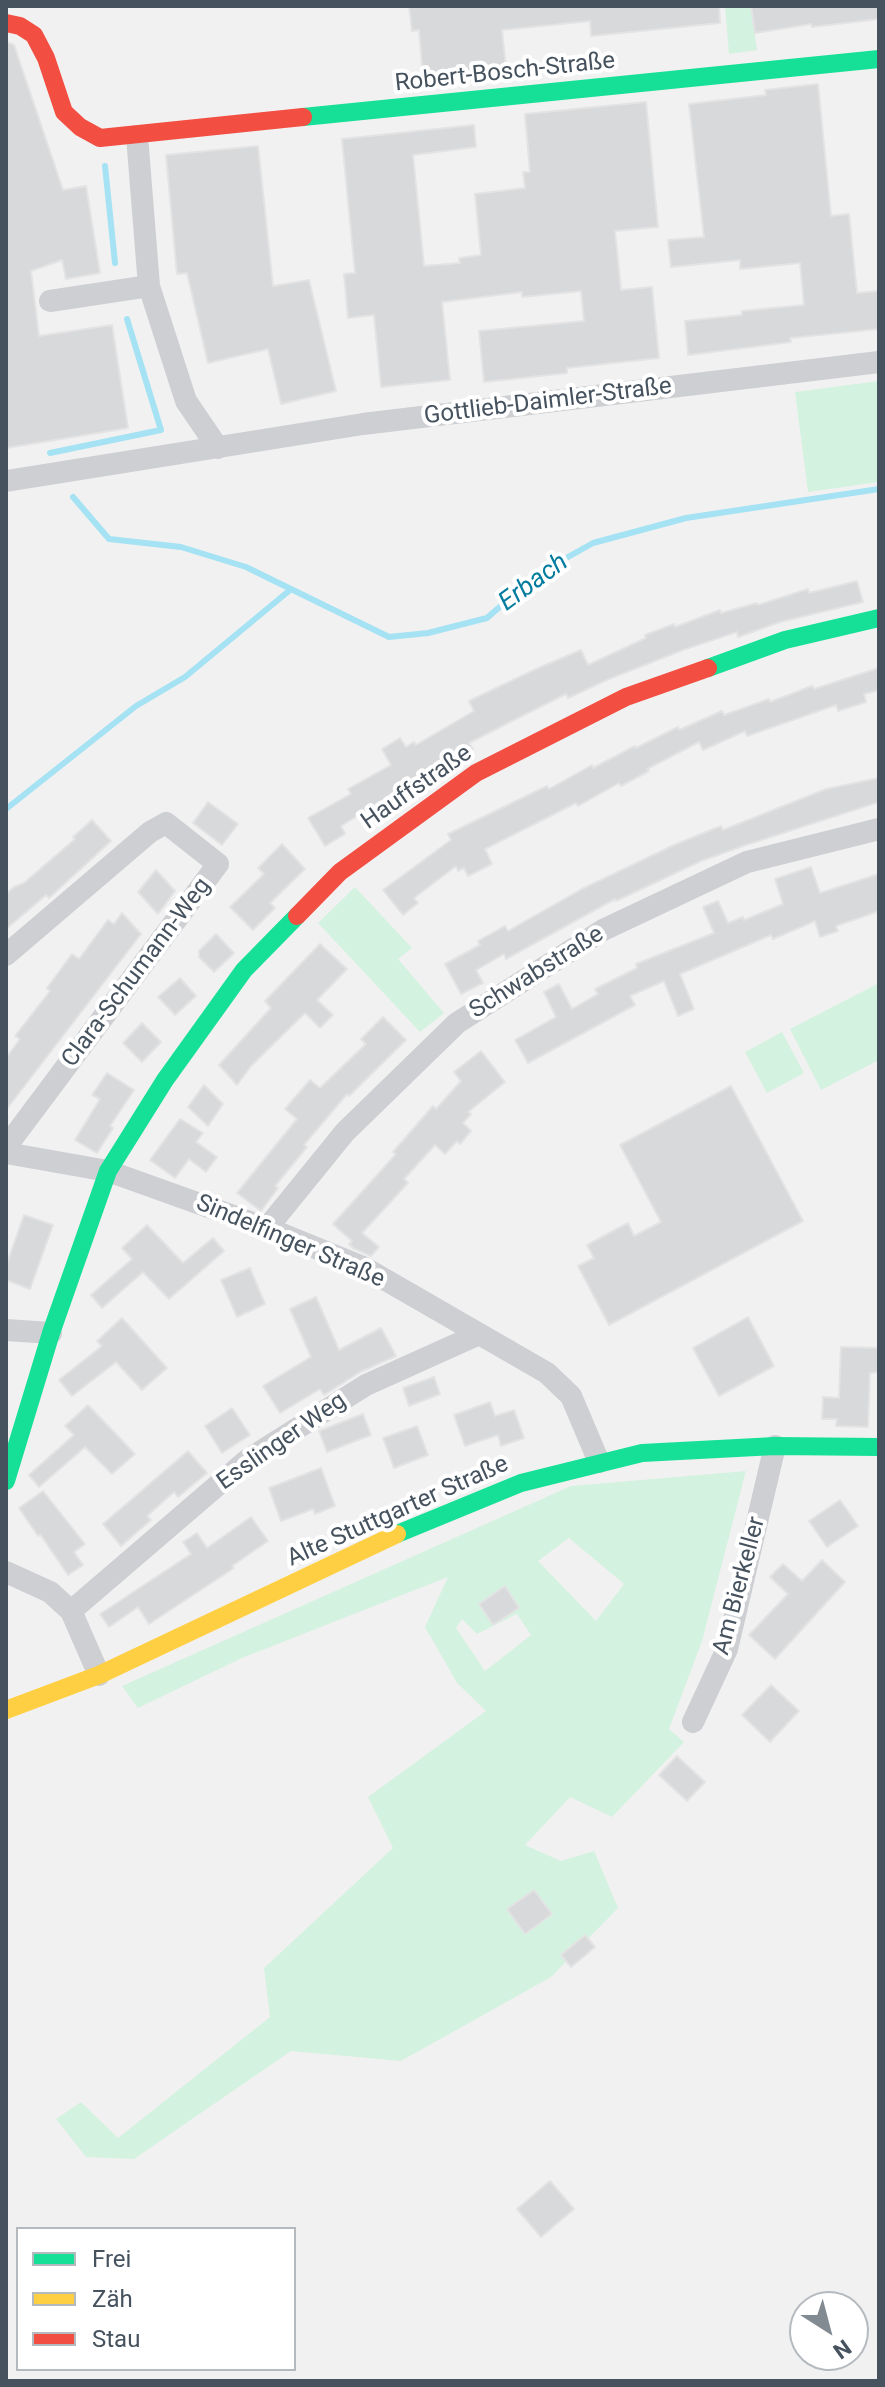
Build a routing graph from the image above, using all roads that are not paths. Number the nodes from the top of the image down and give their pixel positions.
1 (17, 19) edge
2 (879, 59) edge
3 (137, 136) junction
4 (149, 286) junction
5 (50, 301) dead end
6 (879, 362) edge
7 (218, 448) junction
8 (6, 481) edge
9 (879, 618) edge
10 (879, 829) edge
11 (6, 955) edge
12 (6, 1150) edge
13 (108, 1171) junction
14 (267, 1228) junction
15 (6, 1330) edge
16 (51, 1333) junction
17 (477, 1335) junction
18 (775, 1446) junction
19 (879, 1447) edge
20 (599, 1462) junction
21 (6, 1481) edge
22 (6, 1572) edge
23 (71, 1611) junction
24 (99, 1675) junction
25 (6, 1710) edge
26 (693, 1722) dead end

1 - 3 street, Robert-Bosch-Straße
2 - 3 street, Robert-Bosch-Straße
3 - 4 street
4 - 5 street
4 - 7 street
6 - 7 street, Gottlieb-Daimler-Straße
7 - 8 street, Gottlieb-Daimler-Straße
9 - 13 street, Hauffstraße
10 - 14 street, Schwabstraße
11 - 12 street, Clara-Schumann-Weg
12 - 13 street, Sindelfinger Straße
13 - 14 street, Sindelfinger Straße
13 - 16 street, Hauffstraße
14 - 17 street, Sindelfinger Straße
15 - 16 street
16 - 21 street, Hauffstraße
17 - 20 street, Sindelfinger Straße
17 - 23 street, Esslinger Weg
18 - 19 street, Alte Stuttgarter Straße
18 - 20 street, Alte Stuttgarter Straße
18 - 26 street, Am Bierkeller
20 - 24 street, Alte Stuttgarter Straße
22 - 23 street
23 - 24 street
24 - 25 street, Alte Stuttgarter Straße

